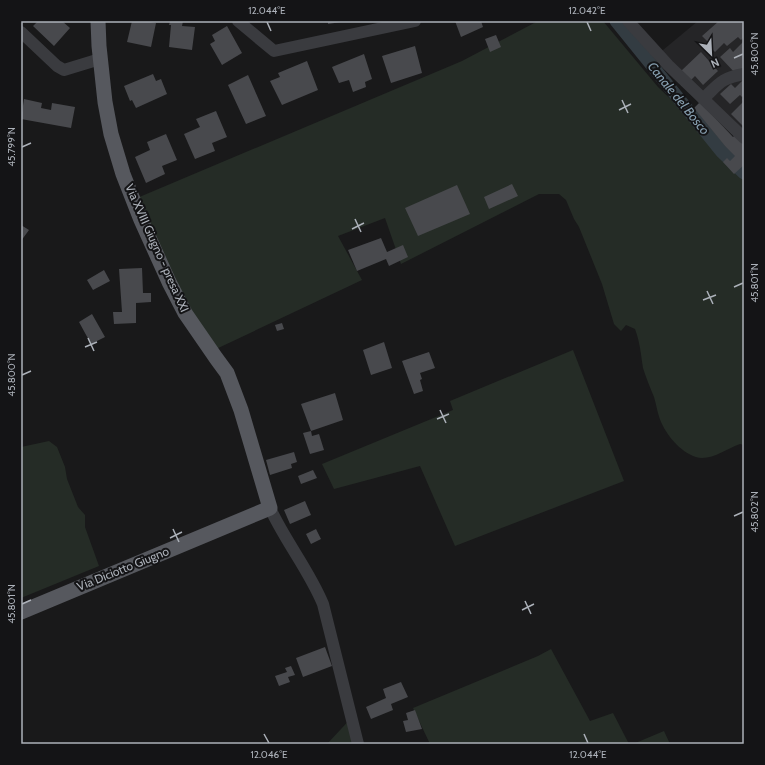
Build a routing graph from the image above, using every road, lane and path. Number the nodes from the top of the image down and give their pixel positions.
1 (98, 21) edge
2 (238, 21) edge
3 (415, 21) edge
4 (628, 21) edge
5 (21, 32) edge
6 (100, 59) junction
7 (744, 74) edge
8 (703, 99) junction
9 (744, 138) edge
10 (270, 508) junction
11 (21, 612) edge
12 (358, 744) edge

1 - 6 main road, Via XVIII Giugno - presa XXI
2 - 3 street
4 - 8 street
5 - 6 street
6 - 10 main road, Via XVIII Giugno - presa XXI
7 - 8 street
8 - 9 street
10 - 11 main road, Via Diciotto Giugno
10 - 12 street

